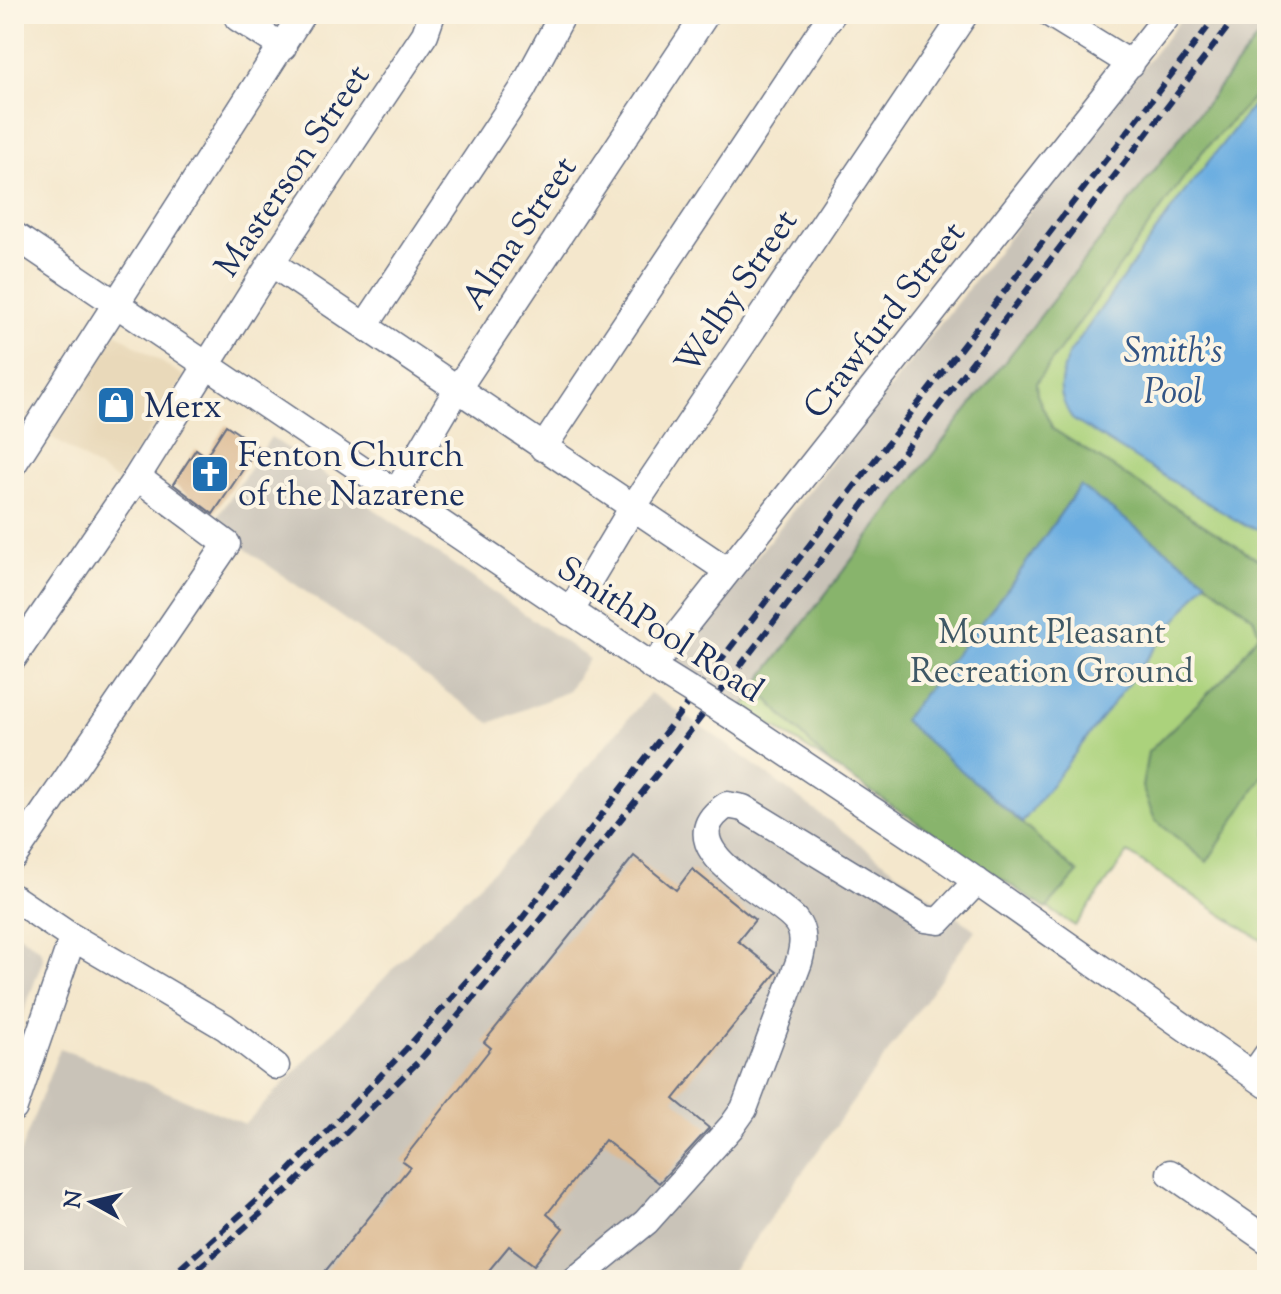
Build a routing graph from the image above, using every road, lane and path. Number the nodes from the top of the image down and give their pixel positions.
1 (240, 14) edge
2 (302, 14) edge
3 (432, 14) edge
4 (563, 14) edge
5 (706, 14) edge
6 (832, 14) edge
7 (965, 14) edge
8 (1050, 14) edge
9 (1169, 14) edge
10 (283, 47) junction
11 (1131, 64) junction
12 (14, 235) edge
13 (271, 263) junction
14 (116, 304) junction
15 (365, 326) junction
16 (208, 365) junction
17 (458, 388) junction
18 (543, 448) junction
19 (14, 463) edge
20 (137, 477) junction
21 (396, 493) junction
22 (633, 507) junction
23 (728, 571) junction
24 (570, 612) junction
25 (14, 657) edge
26 (658, 671) junction
27 (14, 856) edge
28 (977, 881) junction
29 (14, 898) edge
30 (67, 934) junction
31 (276, 1066) dead end
32 (1262, 1072) edge
33 (14, 1108) edge
34 (1170, 1173) dead end
35 (1267, 1240) edge
36 (575, 1280) edge

1 - 10 street
2 - 10 street
3 - 13 street, Masterson Street
4 - 15 street
5 - 17 street, Alma Street
6 - 18 street
7 - 22 street, Welby Street
8 - 11 street
9 - 11 street, Crawfurd Street
10 - 14 street
11 - 23 street, Crawfurd Street
12 - 14 street, SmithPool Road
13 - 15 street
13 - 16 street, Masterson Street
14 - 16 street, SmithPool Road
14 - 19 street
15 - 17 street
16 - 20 street, Masterson Street
16 - 21 street, SmithPool Road
17 - 18 street
17 - 21 street, Alma Street
18 - 22 street
20 - 25 street, Masterson Street
20 - 27 street
21 - 24 street, SmithPool Road
22 - 23 street
22 - 24 street, Welby Street
23 - 26 street, Crawfurd Street
24 - 26 street, SmithPool Road
26 - 28 street, SmithPool Road, bridge
28 - 32 street, SmithPool Road
28 - 36 street
29 - 30 street
30 - 31 street
30 - 33 street
34 - 35 street

